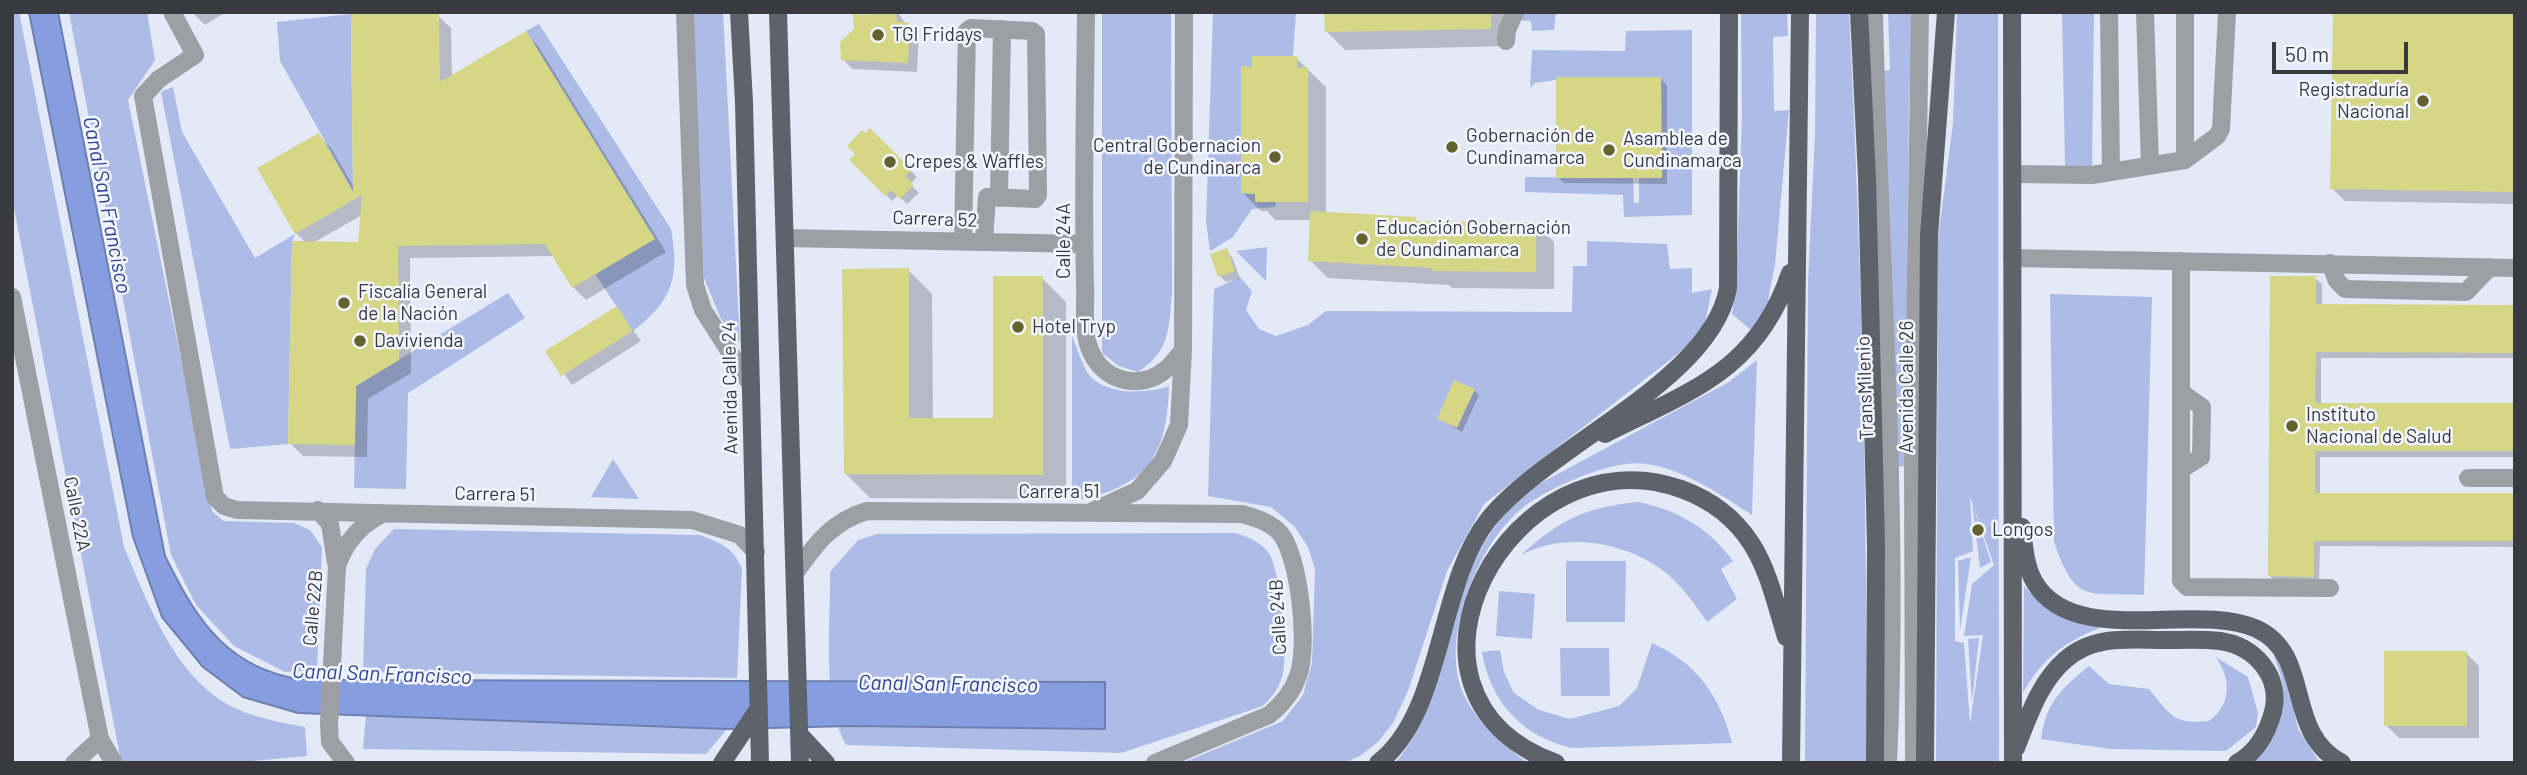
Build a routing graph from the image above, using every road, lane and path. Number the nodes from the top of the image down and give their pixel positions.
1 (172, 12) edge
2 (685, 12) edge
3 (739, 12) edge
4 (778, 12) edge
5 (1086, 12) edge
6 (1184, 12) edge
7 (1515, 12) edge
8 (1729, 12) edge
9 (1800, 12) edge
10 (1859, 12) edge
11 (1874, 12) edge
12 (1920, 12) edge
13 (1946, 12) edge
14 (2012, 12) edge
15 (2109, 12) edge
16 (2146, 12) edge
17 (2185, 12) edge
18 (2227, 12) edge
19 (1002, 29) junction
20 (1506, 41) dead end
21 (2185, 160) junction
22 (2150, 166) junction
23 (2111, 172) junction
24 (2012, 174) junction
25 (964, 195) junction
26 (993, 198) junction
27 (785, 238) junction
28 (963, 241) junction
29 (984, 242) junction
30 (1084, 244) junction
31 (1795, 258) junction
32 (2012, 258) junction
33 (2181, 261) junction
34 (2330, 263) junction
35 (2490, 267) junction
36 (2515, 268) edge
37 (13, 302) edge
38 (1183, 350) junction
39 (751, 385) junction
40 (1567, 453) junction
41 (2013, 470) junction
42 (2468, 478) dead end
43 (2515, 478) edge
44 (318, 510) junction
45 (384, 513) junction
46 (1087, 513) junction
47 (1264, 521) joint
48 (755, 552) junction
49 (337, 566) junction
50 (795, 573) junction
51 (2330, 589) dead end
52 (1791, 654) junction
53 (759, 708) junction
54 (799, 734) junction
55 (100, 739) junction
56 (2013, 760) edge
57 (74, 763) edge
58 (114, 763) edge
59 (346, 763) edge
60 (722, 763) edge
61 (760, 763) edge
62 (800, 763) edge
63 (826, 763) edge
64 (1155, 763) edge
65 (1378, 763) edge
66 (1556, 763) edge
67 (1791, 763) edge
68 (1875, 763) edge
69 (1888, 763) edge
70 (1914, 763) edge
71 (1925, 763) edge
72 (2237, 763) edge
73 (2342, 763) edge

1 - 44 street, Carrera 51
2 - 39 street
3 - 39 main road, Avenida Calle 24
4 - 27 main road
5 - 30 street, Calle 24A
6 - 38 street
7 - 20 street
8 - 40 main road
9 - 31 main road
10 - 68 main road, Avenida Calle 26
11 - 69 street, TransMilenio
12 - 70 street
13 - 71 main road, Avenida Calle 26
14 - 24 main road
15 - 23 street
16 - 22 street
17 - 21 street
18 - 21 street
19 - 25 street
19 - 26 street
19 - 26 street
21 - 22 street
22 - 23 street
23 - 24 street
24 - 32 main road
25 - 26 street
25 - 28 street
26 - 29 street
27 - 28 street, Carrera 52
27 - 50 main road
28 - 29 street, Carrera 52
29 - 30 street, Carrera 52
30 - 38 street, Calle 24A
31 - 40 main road
31 - 52 main road
32 - 33 street
32 - 41 main road
33 - 34 street
33 - 51 street
34 - 35 street
34 - 35 street
35 - 36 street
37 - 55 street, Calle 22A
38 - 46 street
39 - 48 main road, Avenida Calle 24
40 - 65 main road
41 - 56 main road
41 - 73 main road
42 - 43 street
44 - 45 street, Carrera 51
44 - 49 street
45 - 48 street, Carrera 51
45 - 49 street, Calle 22B
46 - 47 street, Carrera 51
46 - 50 street, Carrera 51
47 - 64 street, Calle 24B
48 - 53 main road, Avenida Calle 24
49 - 59 street, Calle 22B
50 - 54 main road
52 - 66 main road
52 - 67 main road
53 - 60 main road
53 - 61 main road, Avenida Calle 24
54 - 62 main road
54 - 63 main road
55 - 57 street
55 - 58 street, Calle 22A
56 - 72 main road

